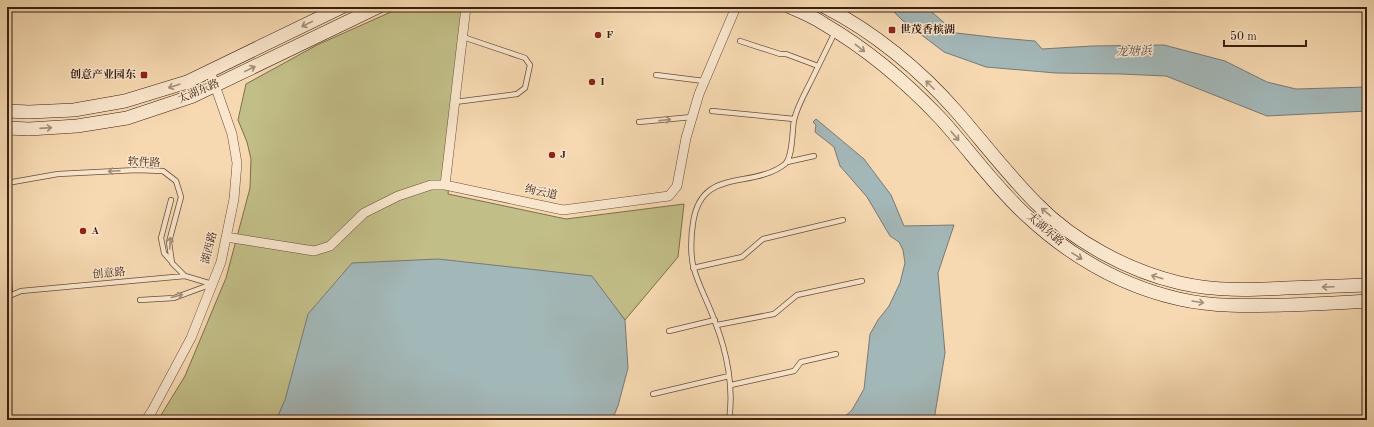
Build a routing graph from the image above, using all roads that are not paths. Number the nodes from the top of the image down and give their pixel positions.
1 (342, 7) edge
2 (378, 7) edge
3 (466, 7) edge
4 (736, 7) edge
5 (790, 7) edge
6 (825, 7) edge
7 (843, 14) junction
8 (836, 31) junction
9 (462, 36) junction
10 (740, 40) dead end
11 (818, 66) junction
12 (210, 71) junction
13 (656, 75) dead end
14 (704, 81) junction
15 (215, 86) junction
16 (455, 102) junction
17 (7, 111) edge
18 (712, 111) dead end
19 (692, 117) junction
20 (794, 119) junction
21 (639, 122) dead end
22 (7, 128) edge
23 (814, 156) dead end
24 (787, 162) junction
25 (7, 183) edge
26 (446, 184) junction
27 (171, 200) dead end
28 (844, 220) dead end
29 (226, 237) junction
30 (7, 242) edge
31 (172, 263) junction
32 (694, 268) junction
33 (185, 276) junction
34 (862, 281) dead end
35 (212, 284) junction
36 (1367, 285) edge
37 (7, 289) edge
38 (9, 296) edge
39 (140, 300) dead end
40 (1367, 302) edge
41 (715, 320) junction
42 (717, 325) junction
43 (669, 331) dead end
44 (836, 354) dead end
45 (729, 376) junction
46 (731, 385) junction
47 (653, 394) dead end
48 (146, 420) edge
49 (729, 420) edge

1 -> 12 main road, 太湖东路
15 -> 2 main road, 太湖东路
3 - 9 street
4 - 14 street, 绚云道
5 - 8 main road, 太湖东路
6 - 7 main road, 太湖东路
7 - 8 main road
36 -> 7 main road, 太湖东路
8 - 11 lane
8 -> 40 main road, 太湖东路
9 - 16 street
9 - 16 lane
10 - 11 lane
11 - 20 lane
12 - 15 street, 湖西路
12 -> 17 main road, 太湖东路
13 - 14 lane
14 - 19 street, 绚云道
22 -> 15 main road, 太湖东路
15 - 29 street, 湖西路
16 - 26 street
18 - 20 lane
21 -> 19 lane
19 - 26 street, 绚云道
20 - 24 lane
23 - 24 lane
24 - 32 lane
31 -> 25 lane, 软件路
26 - 29 street, 绚云道
27 - 31 lane
28 - 32 lane
29 - 35 street, 湖西路
30 - 38 lane
31 - 33 lane
32 - 41 lane
33 - 35 lane, 创意路
33 - 38 lane, 创意路
34 - 42 lane
39 -> 35 lane
35 - 48 street, 湖西路
37 - 38 lane
41 - 42 lane
41 - 43 lane
42 - 45 lane
44 - 46 lane
45 - 46 lane
45 - 47 lane
46 - 49 lane

